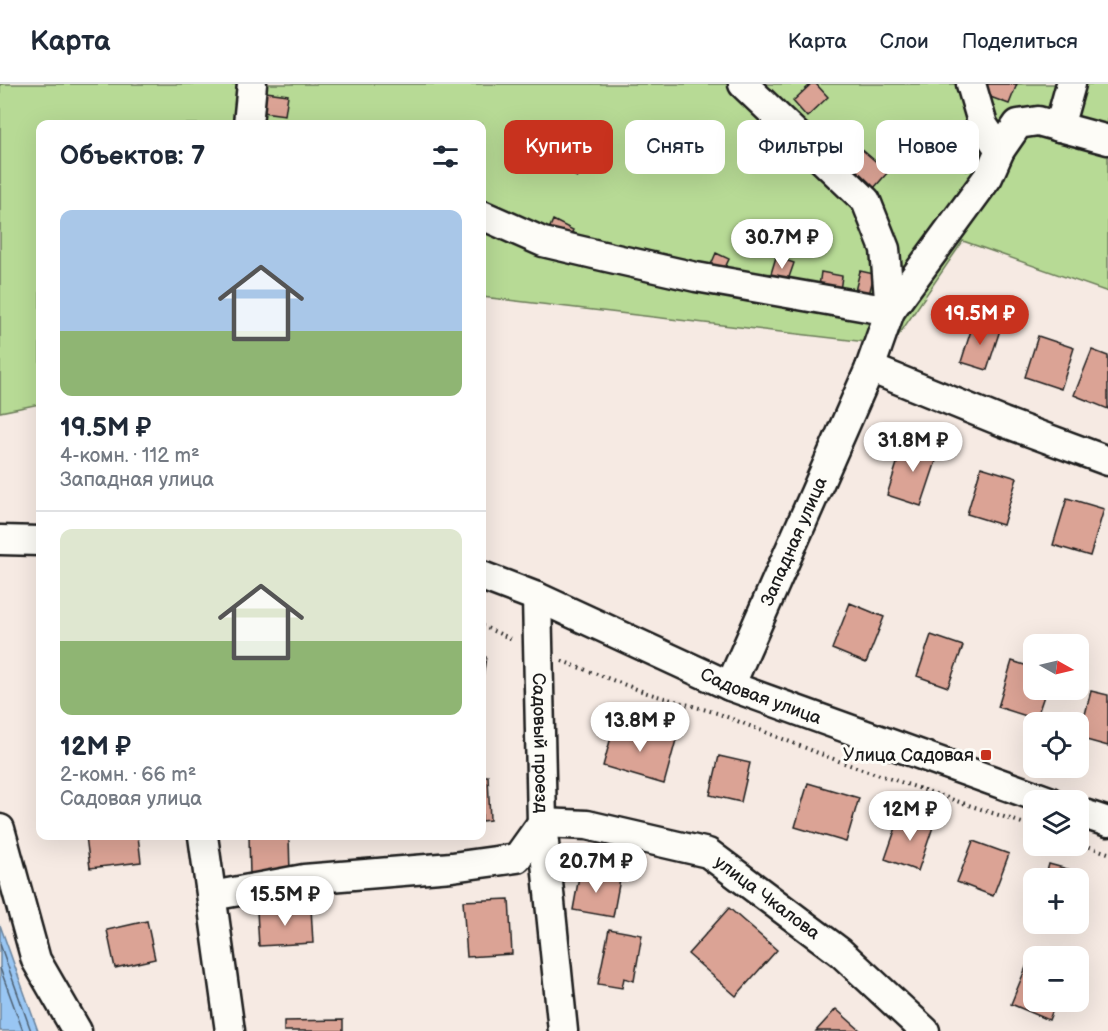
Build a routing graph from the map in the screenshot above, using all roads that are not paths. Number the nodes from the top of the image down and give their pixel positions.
1 (252, 84) edge
2 (743, 84) edge
3 (971, 84) edge
4 (1071, 84) edge
5 (248, 120) edge
6 (1059, 127) junction
7 (1108, 140) edge
8 (1000, 150) junction
9 (486, 217) edge
10 (890, 311) junction
11 (870, 368) junction
12 (1108, 461) edge
13 (0, 540) edge
14 (36, 541) edge
15 (486, 578) edge
16 (537, 597) junction
17 (730, 686) junction
18 (1023, 792) edge
19 (1089, 816) edge
20 (1108, 822) edge
21 (542, 823) junction
22 (0, 829) edge
23 (205, 840) edge
24 (212, 896) junction
25 (76, 1031) edge
26 (230, 1031) edge
27 (563, 1031) edge
28 (925, 1031) edge

1 - 5 street
2 - 10 street
3 - 8 street
4 - 6 street
6 - 7 street
6 - 8 street
8 - 10 street
9 - 10 street
10 - 11 street, Западная улица
11 - 12 street
11 - 17 street, Западная улица
13 - 14 street
15 - 16 street, Садовая улица
16 - 17 street, Садовая улица
16 - 21 street, Садовый проезд
17 - 18 street, Садовая улица
19 - 20 street
21 - 24 street
21 - 27 street, Садовый проезд
21 - 28 street, улица Чкалова
22 - 25 street
23 - 24 street
24 - 26 street

